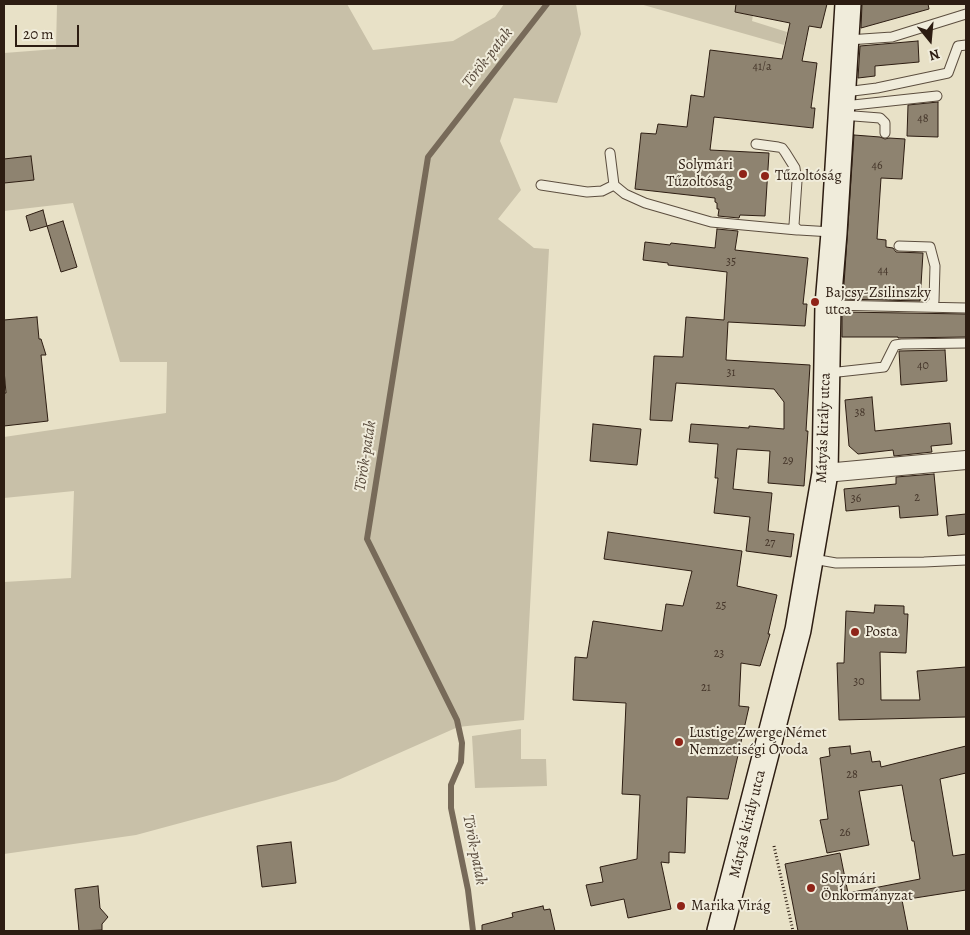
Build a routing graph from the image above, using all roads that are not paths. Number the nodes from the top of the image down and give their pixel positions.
1 (848, 4) edge
2 (966, 14) edge
3 (846, 40) junction
4 (966, 45) edge
5 (937, 96) dead end
6 (842, 105) junction
7 (884, 134) dead end
8 (756, 144) dead end
9 (610, 153) dead end
10 (541, 185) dead end
11 (614, 185) junction
12 (798, 230) junction
13 (834, 233) junction
14 (899, 246) dead end
15 (828, 304) junction
16 (929, 307) junction
17 (966, 308) edge
18 (966, 343) edge
19 (826, 373) junction
20 (966, 460) edge
21 (825, 473) junction
22 (810, 558) junction
23 (966, 560) edge
24 (720, 931) edge

1 - 3 main road, Mátyás király utca
2 - 3 lane
3 - 6 main road, Mátyás király utca
4 - 6 lane
5 - 6 lane
6 - 7 lane
6 - 13 main road, Mátyás király utca
8 - 12 lane
9 - 11 lane
10 - 11 lane
11 - 12 lane
12 - 13 lane
13 - 15 main road, Mátyás király utca
14 - 16 lane
15 - 16 lane
15 - 19 main road, Mátyás király utca
16 - 17 lane
18 - 19 lane
19 - 21 main road, Mátyás király utca
20 - 21 street
21 - 22 main road, Mátyás király utca
22 - 23 lane
22 - 24 main road, Mátyás király utca

